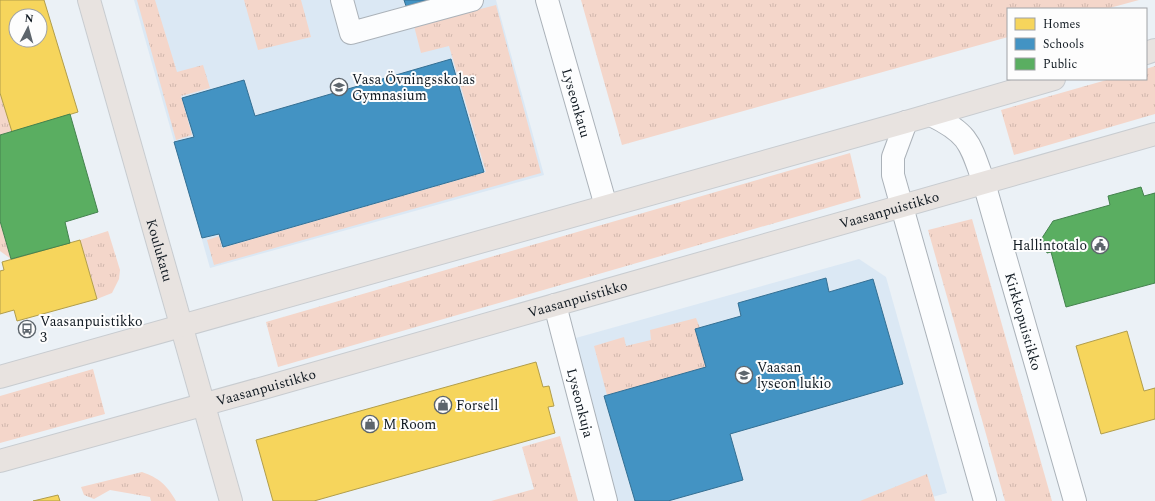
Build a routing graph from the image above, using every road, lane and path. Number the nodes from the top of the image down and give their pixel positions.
1 (89, 0) edge
2 (342, 0) edge
3 (472, 0) edge
4 (547, 0) edge
5 (1051, 80) edge
6 (931, 115) junction
7 (906, 122) junction
8 (1155, 134) edge
9 (984, 183) junction
10 (606, 206) junction
11 (902, 206) junction
12 (555, 305) junction
13 (181, 325) junction
14 (0, 377) edge
15 (204, 405) junction
16 (0, 461) edge
17 (231, 501) edge
18 (606, 501) edge
19 (985, 501) edge
20 (1075, 501) edge

1 - 13 main road, Koulukatu
2 - 3 street
4 - 10 street, Lyseonkatu
5 - 6 main road
6 - 7 main road
6 - 9 street, Kirkkopuistikko
7 - 10 main road
7 - 11 street
8 - 9 main road, Vaasanpuistikko
9 - 11 main road, Vaasanpuistikko
9 - 20 street, Kirkkopuistikko
10 - 13 main road
11 - 12 main road, Vaasanpuistikko
11 - 19 street
12 - 15 main road, Vaasanpuistikko
12 - 18 street, Lyseonkuja
13 - 14 main road
13 - 15 main road, Koulukatu
15 - 16 main road, Vaasanpuistikko
15 - 17 main road, Koulukatu

